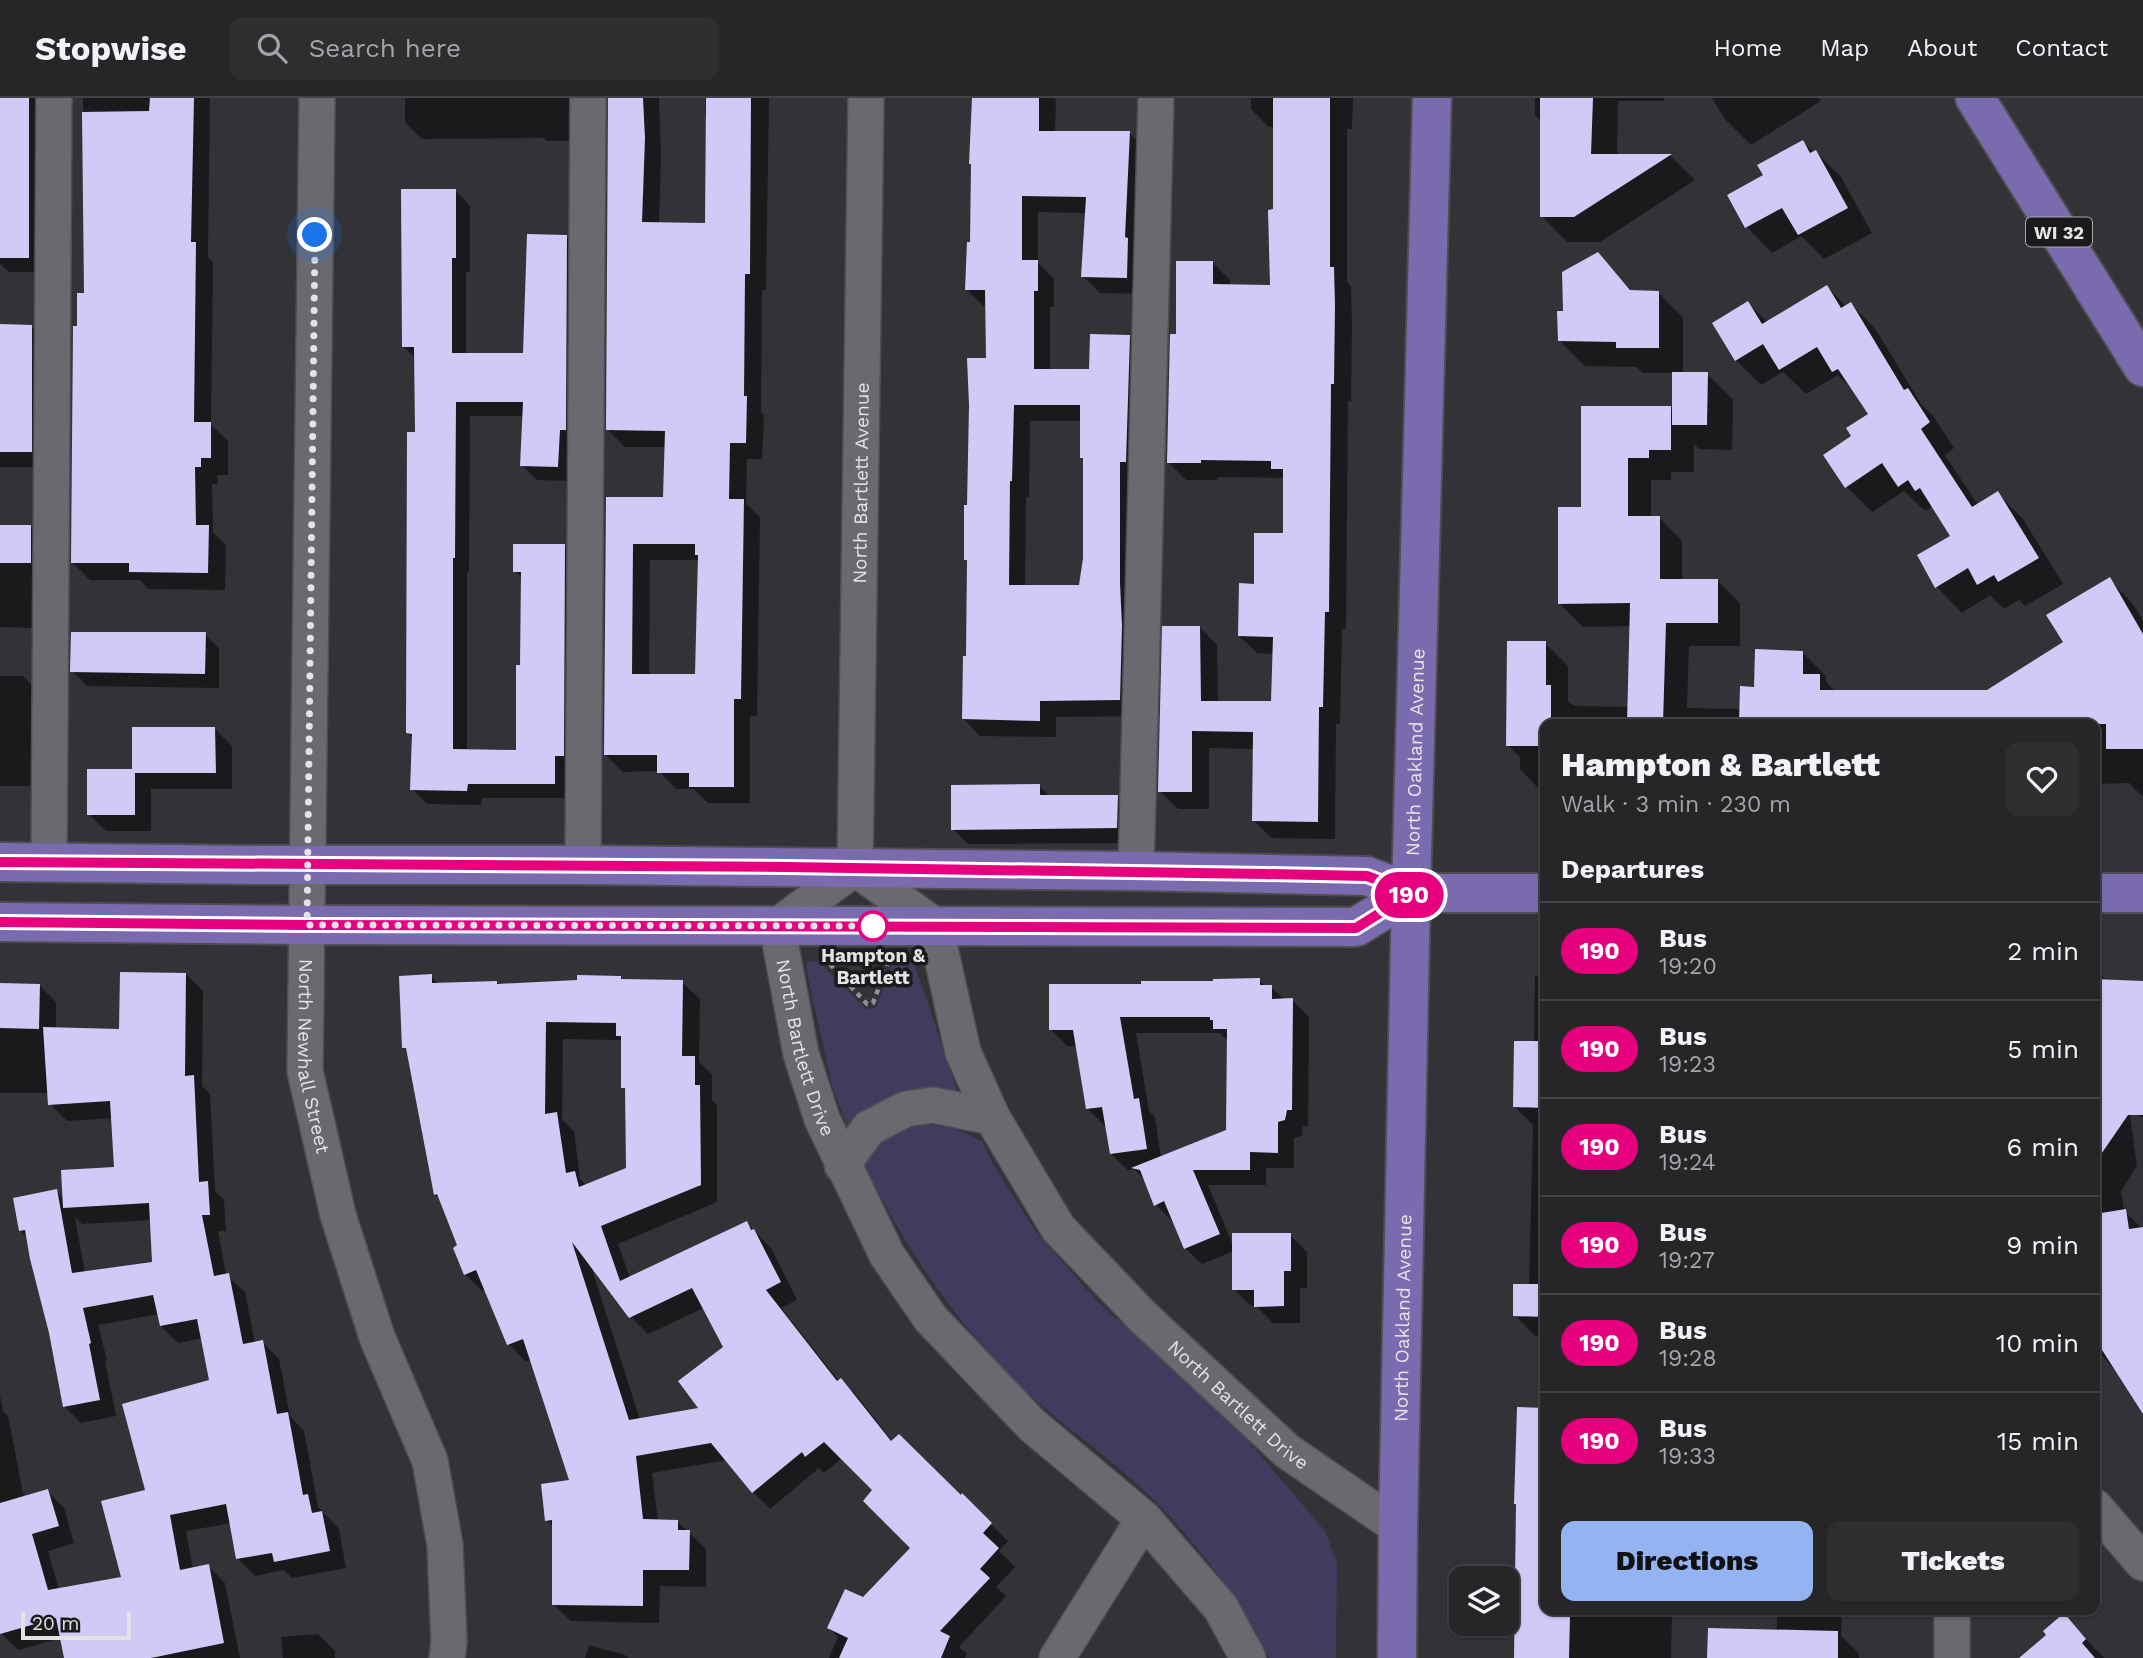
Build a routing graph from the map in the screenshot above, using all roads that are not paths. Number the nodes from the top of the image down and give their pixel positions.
1 (54, 98) edge
2 (317, 98) edge
3 (589, 98) edge
4 (866, 98) edge
5 (1156, 98) edge
6 (1432, 98) edge
7 (1975, 98) edge
8 (2143, 367) edge
9 (0, 862) edge
10 (49, 863) junction
11 (307, 865) junction
12 (583, 865) junction
13 (855, 868) junction
14 (1136, 871) junction
15 (1412, 893) junction
16 (1540, 893) edge
17 (2100, 893) edge
18 (2143, 893) edge
19 (0, 922) edge
20 (307, 925) junction
21 (777, 926) junction
22 (934, 926) junction
23 (992, 1116) junction
24 (842, 1165) junction
25 (2100, 1513) edge
26 (1144, 1519) junction
27 (1398, 1527) junction
28 (2143, 1563) edge
29 (1952, 1615) edge
30 (447, 1658) edge
31 (1057, 1658) edge
32 (1248, 1658) edge
33 (1397, 1658) edge
34 (1952, 1658) edge

1 - 10 street
2 - 11 street, North Newhall Street
3 - 12 street
4 - 13 street, North Bartlett Avenue
5 - 14 street
6 - 15 main road, North Oakland Avenue
7 - 8 main road, WI 32
9 - 10 main road
10 - 11 main road
11 - 12 main road
11 - 20 street, North Newhall Street
12 - 13 main road
13 - 14 main road
13 - 21 street
13 - 22 street
14 - 15 main road
15 - 16 main road
15 - 22 main road
15 - 27 main road, North Oakland Avenue
17 - 18 main road
19 - 20 main road
20 - 21 main road
20 - 30 street, North Newhall Street
21 - 22 main road
21 - 24 street, North Bartlett Drive
22 - 23 street, North Bartlett Drive
23 - 24 street
23 - 27 street, North Bartlett Drive
24 - 26 street, North Bartlett Drive
25 - 28 street
26 - 31 street
26 - 32 street, North Bartlett Drive
27 - 33 main road, North Oakland Avenue
29 - 34 street

